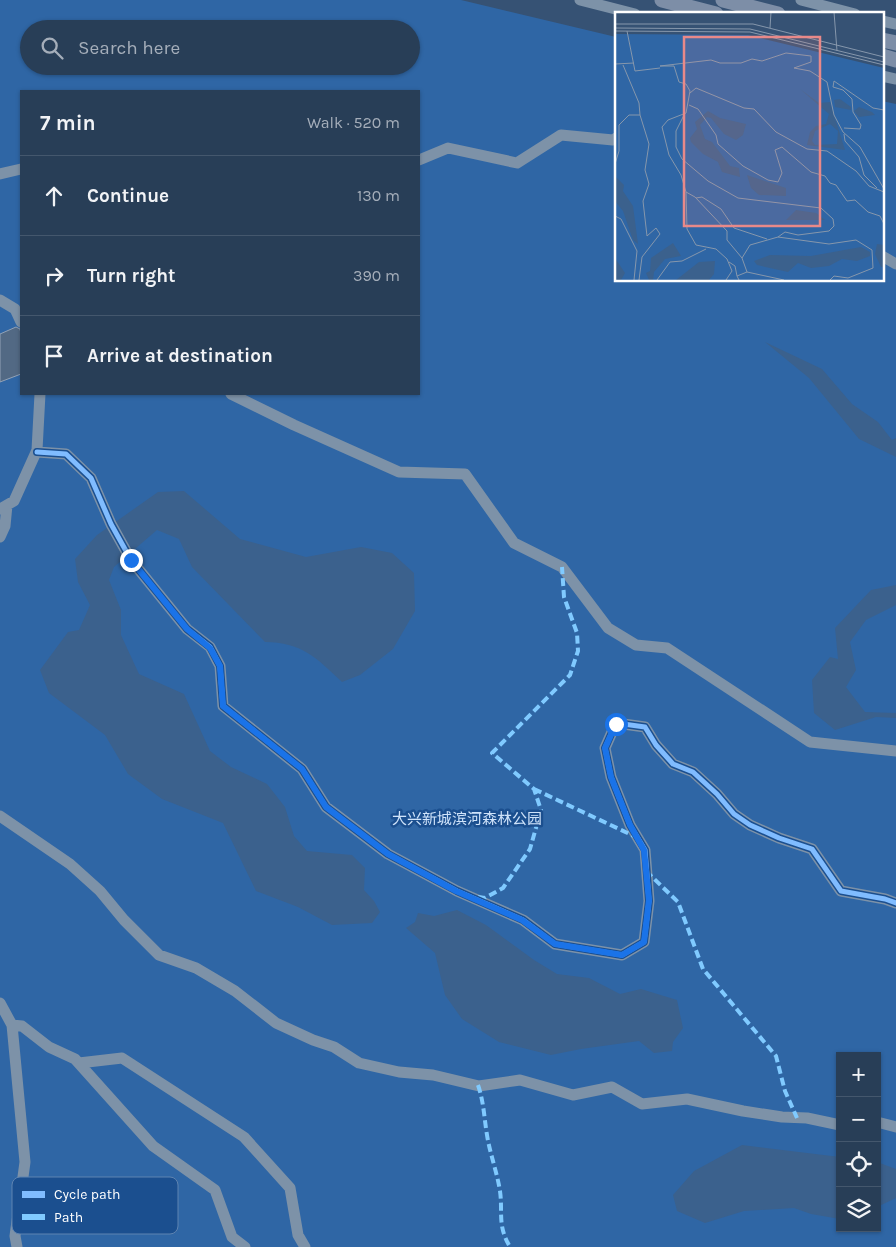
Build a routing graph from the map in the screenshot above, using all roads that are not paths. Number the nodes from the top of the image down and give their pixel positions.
1 (580, 0) edge
2 (662, 0) edge
3 (723, 0) edge
4 (801, 0) edge
5 (627, 12) edge
6 (708, 12) edge
7 (770, 12) edge
8 (847, 12) edge
9 (615, 139) edge
10 (420, 160) edge
11 (20, 169) edge
12 (0, 174) edge
13 (884, 257) edge
14 (896, 264) edge
15 (0, 300) edge
16 (20, 320) edge
17 (40, 395) edge
18 (233, 395) edge
19 (36, 452) junction
20 (4, 507) edge
21 (0, 537) edge
22 (896, 751) edge
23 (0, 816) edge
24 (896, 904) edge
25 (0, 1003) edge
26 (12, 1025) junction
27 (79, 1063) junction
28 (881, 1123) edge
29 (836, 1124) edge
30 (896, 1127) edge
31 (23, 1177) edge
32 (15, 1234) edge
33 (17, 1247) edge
34 (245, 1247) edge
35 (305, 1247) edge

1 - 5 street
2 - 6 main road
3 - 7 main road
4 - 8 street
9 - 10 street
11 - 12 street
13 - 14 street
15 - 16 street
17 - 19 street
18 - 22 street
19 - 20 street
19 - 24 street
20 - 21 street
23 - 29 street
25 - 26 street
26 - 27 street
26 - 31 street
27 - 34 street
27 - 35 street
28 - 30 street
32 - 33 street

